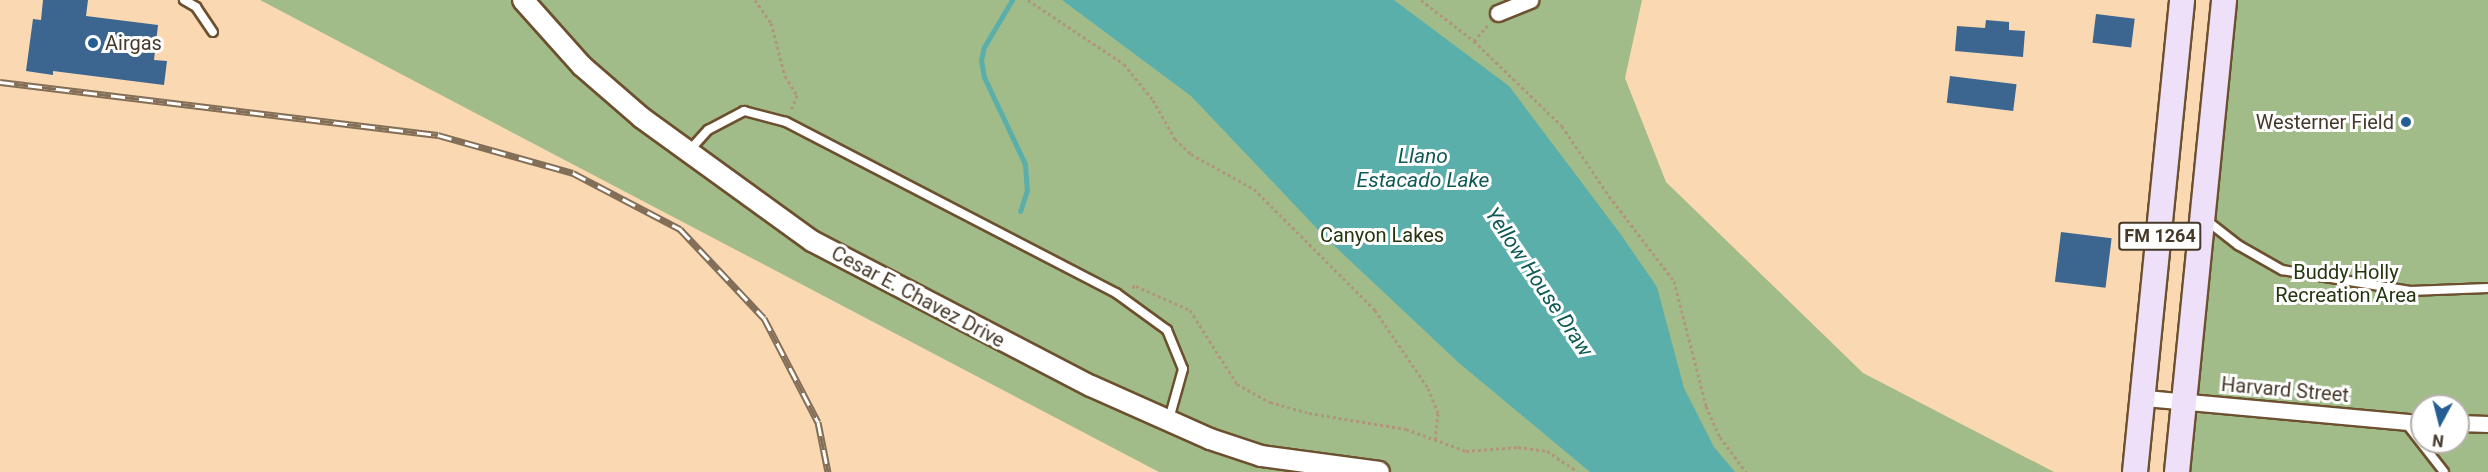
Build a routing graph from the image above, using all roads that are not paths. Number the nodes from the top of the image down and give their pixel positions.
1 (184, 0) edge
2 (523, 0) edge
3 (1530, 0) edge
4 (2182, 0) edge
5 (2224, 0) edge
6 (1498, 13) road end
7 (213, 32) dead end
8 (687, 153) junction
9 (2205, 219) junction
10 (2488, 288) edge
11 (2145, 398) junction
12 (2185, 401) junction
13 (1168, 421) junction
14 (2405, 422) junction
15 (2410, 422) edge
16 (2470, 423) edge
17 (2488, 424) edge
18 (1379, 472) edge
19 (2135, 472) edge
20 (2177, 472) edge
21 (2444, 472) edge

1 - 7 lane
2 - 8 street, Cesar E. Chavez Drive
3 - 6 street
4 - 11 main road, FM 1264
5 - 9 main road, FM 1264
8 - 13 street, Cesar E. Chavez Drive
8 - 13 lane
9 - 10 lane
9 - 12 main road, FM 1264
11 - 12 street, Harvard Street
11 - 19 main road, FM 1264
12 - 14 street, Harvard Street
12 - 20 main road, FM 1264
13 - 18 street, Cesar E. Chavez Drive
14 - 15 street, Harvard Street
14 - 21 lane
16 - 17 street

